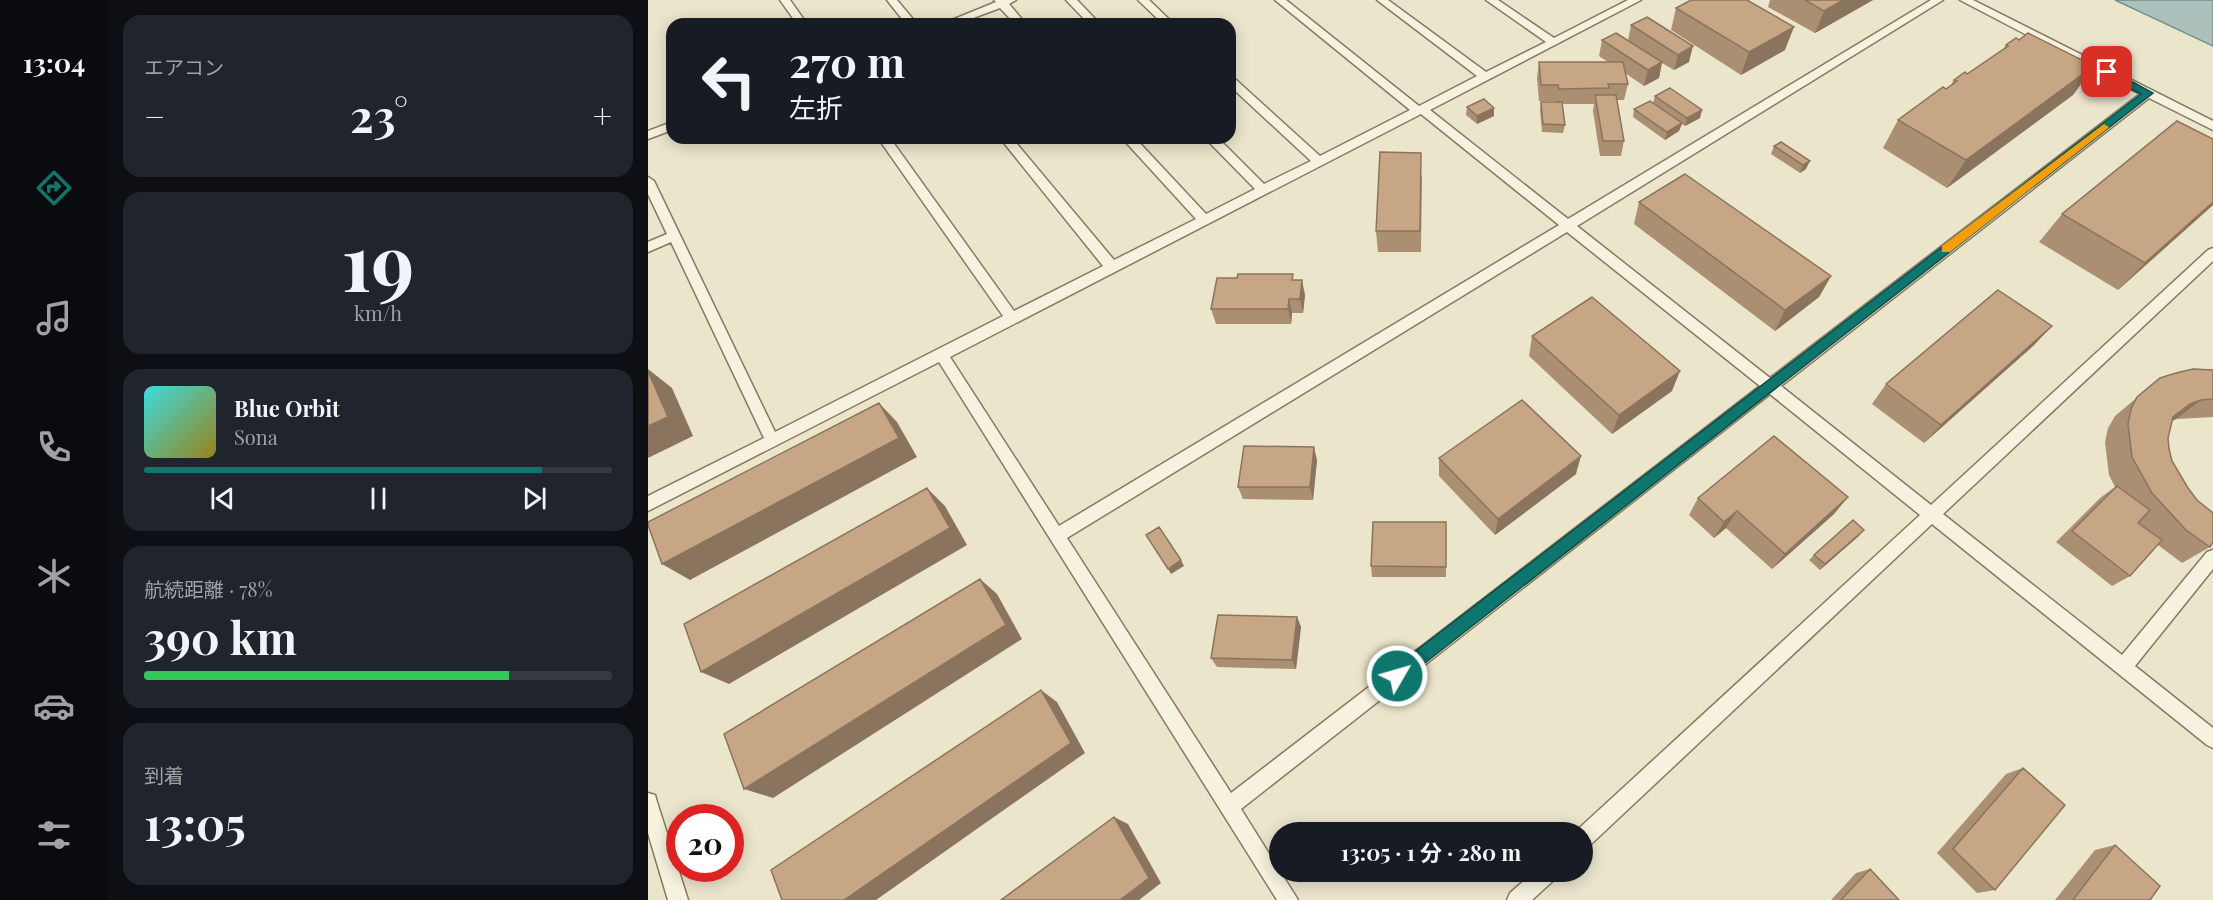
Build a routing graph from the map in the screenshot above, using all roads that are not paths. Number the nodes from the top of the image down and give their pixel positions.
1 (785, 0) edge
2 (892, 0) edge
3 (1071, 0) edge
4 (1143, 0) edge
5 (1280, 0) edge
6 (1382, 0) edge
7 (1491, 0) edge
8 (1636, 0) edge
9 (1938, 0) edge
10 (1965, 0) edge
11 (1004, 1) edge
12 (798, 18) edge
13 (907, 18) edge
14 (962, 18) edge
15 (1017, 18) edge
16 (1089, 18) edge
17 (1162, 18) edge
18 (1553, 42) junction
19 (1485, 77) junction
20 (1236, 86) edge
21 (2148, 93) junction
22 (1420, 110) junction
23 (2213, 126) edge
24 (666, 128) edge
25 (648, 135) edge
26 (888, 144) edge
27 (1011, 144) edge
28 (1134, 144) edge
29 (1217, 144) edge
30 (1318, 162) junction
31 (648, 182) edge
32 (1263, 190) junction
33 (1204, 219) junction
34 (1566, 225) junction
35 (674, 236) junction
36 (648, 247) edge
37 (2213, 253) edge
38 (1111, 266) junction
39 (1011, 317) junction
40 (940, 353) junction
41 (1770, 386) junction
42 (772, 440) junction
43 (648, 504) edge
44 (1931, 514) junction
45 (1057, 536) junction
46 (2213, 557) edge
47 (2124, 666) junction
48 (2213, 739) edge
49 (648, 802) edge
50 (1229, 806) junction
51 (1593, 829) edge
52 (1537, 882) edge
53 (678, 900) edge
54 (1288, 900) edge
55 (1517, 900) edge

1 - 12 lane
2 - 13 lane
3 - 16 lane
4 - 17 lane
5 - 22 lane
6 - 19 lane
7 - 18 lane
8 - 18 lane
9 - 34 lane
10 - 21 lane
11 - 14 lane
11 - 15 lane
18 - 19 lane
19 - 22 lane
20 - 30 lane
21 - 23 lane
21 - 41 lane
22 - 30 lane
22 - 34 lane
24 - 25 lane
26 - 39 lane
27 - 38 lane
28 - 33 lane
29 - 32 lane
30 - 32 lane
31 - 35 lane
32 - 33 lane
33 - 38 lane
34 - 41 lane
34 - 45 lane
35 - 36 lane
35 - 42 lane
37 - 44 lane
38 - 39 lane
39 - 40 lane
40 - 42 lane
40 - 45 lane
41 - 44 lane
41 - 50 lane
42 - 43 lane
44 - 47 lane
44 - 51 lane
45 - 50 lane
46 - 47 lane
47 - 48 lane
49 - 53 lane
50 - 54 lane
52 - 55 lane

